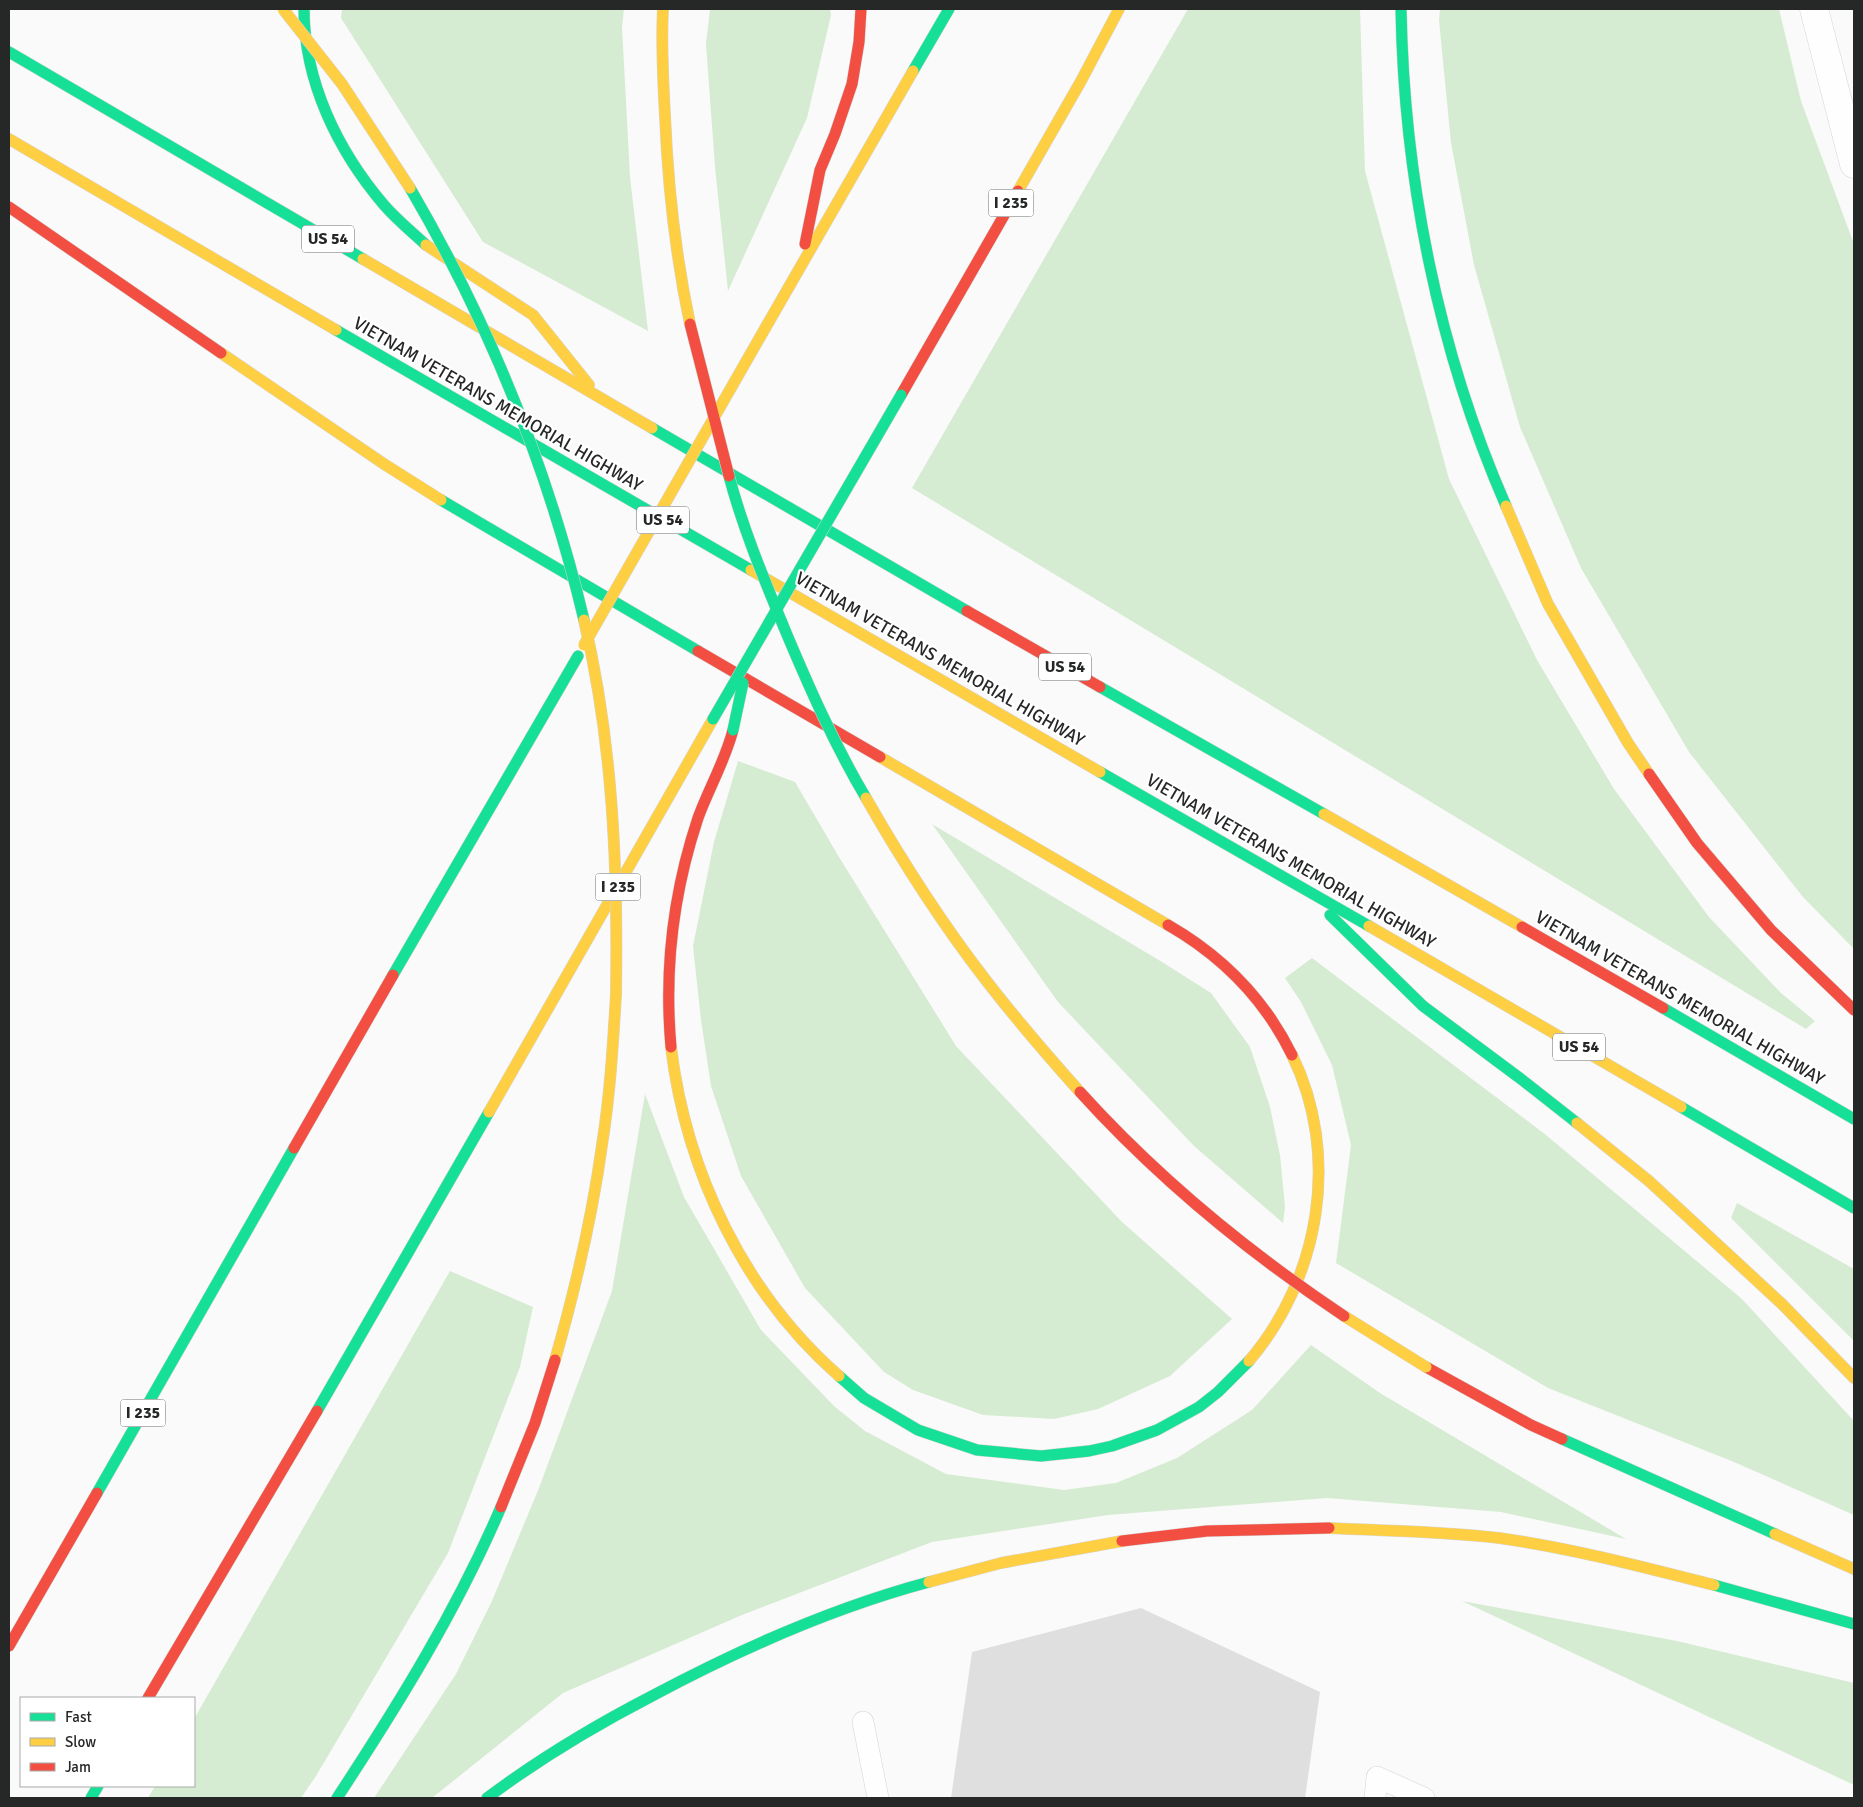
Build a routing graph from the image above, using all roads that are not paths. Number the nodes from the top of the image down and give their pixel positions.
1 (282, 9) edge
2 (304, 9) edge
3 (663, 9) edge
4 (861, 9) edge
5 (949, 9) edge
6 (1119, 9) edge
7 (1401, 9) edge
8 (1814, 9) edge
9 (9, 52) edge
10 (9, 139) edge
11 (1854, 164) edge
12 (9, 207) edge
13 (800, 267) junction
14 (599, 398) junction
15 (713, 418) junction
16 (748, 659) junction
17 (1302, 887) junction
18 (1854, 1010) edge
19 (1854, 1119) edge
20 (1854, 1208) edge
21 (1854, 1378) edge
22 (1854, 1569) edge
23 (1854, 1624) edge
24 (9, 1646) edge
25 (149, 1697) edge
26 (863, 1722) dead end
27 (97, 1787) edge
28 (91, 1798) edge
29 (336, 1798) edge
30 (487, 1798) edge
31 (878, 1798) edge
32 (1375, 1798) edge
33 (1424, 1798) edge

1 - 29 highway, bridge
2 - 14 highway
3 - 15 highway, bridge
4 - 13 highway
5 - 13 highway, I 235
6 - 16 highway, I 235, bridge
7 - 18 highway
8 - 11 street
9 - 14 highway, VIETNAM VETERANS MEMORIAL HIGHWAY / US 54
10 - 17 highway, VIETNAM VETERANS MEMORIAL HIGHWAY / US 54
12 - 16 highway, bridge
13 - 15 highway, I 235, bridge
14 - 19 highway, VIETNAM VETERANS MEMORIAL HIGHWAY / US 54
15 - 22 highway, bridge
15 - 24 highway, I 235, bridge
16 - 25 highway, I 235, bridge
17 - 20 highway, VIETNAM VETERANS MEMORIAL HIGHWAY / US 54
17 - 21 highway
23 - 30 highway
26 - 31 lane
27 - 28 highway
32 - 33 lane

